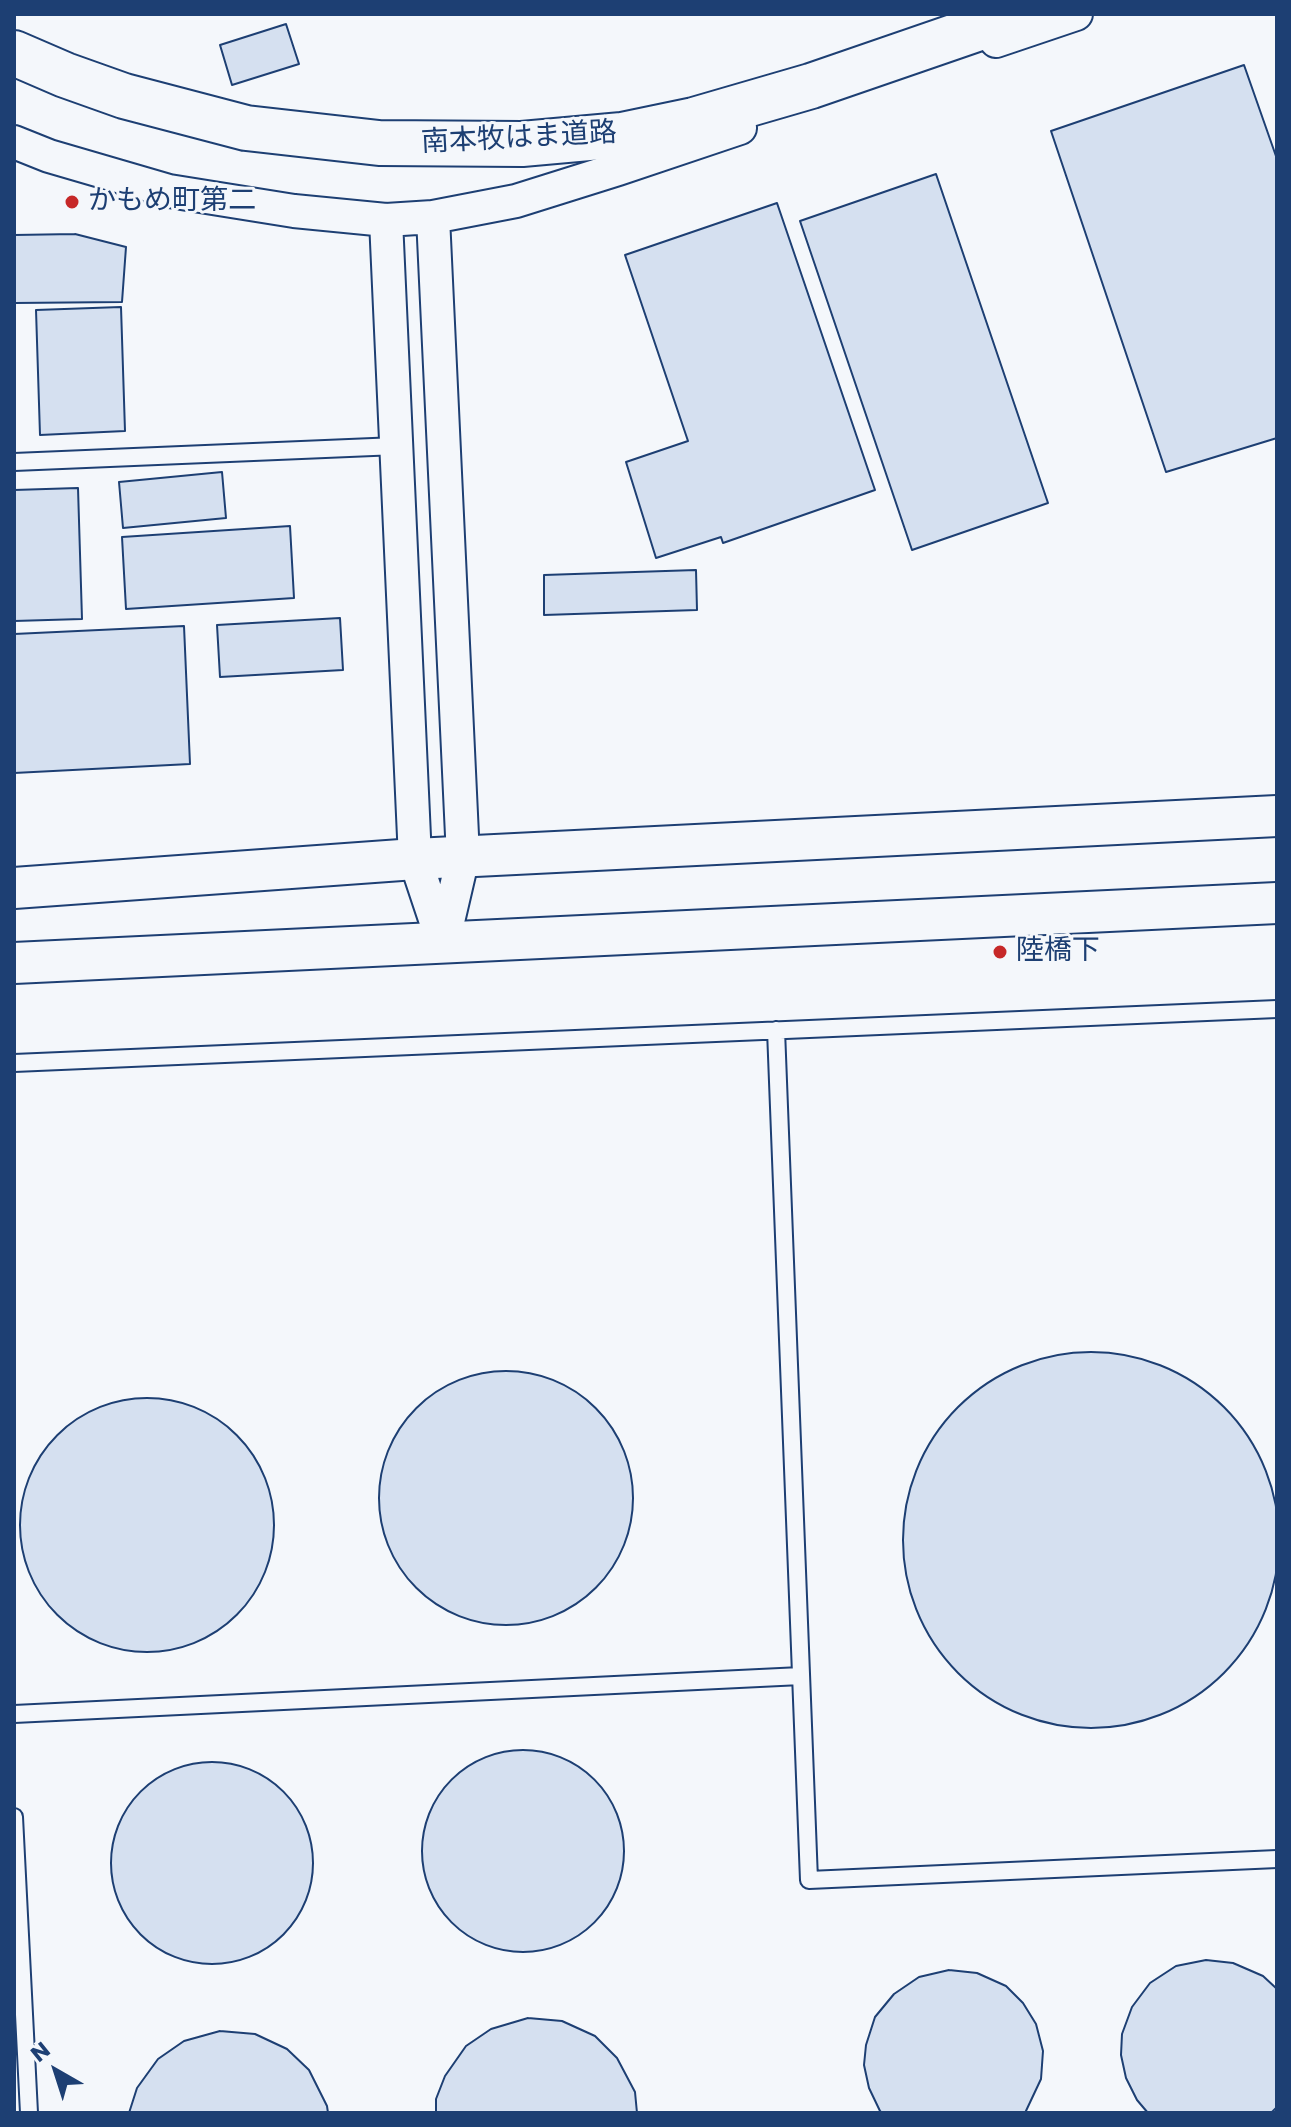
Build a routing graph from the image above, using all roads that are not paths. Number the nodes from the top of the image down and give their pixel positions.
1 (974, 14) edge
2 (1020, 14) edge
3 (1076, 14) edge
4 (14, 37) edge
5 (14, 53) edge
6 (14, 142) edge
7 (433, 217) junction
8 (386, 220) junction
9 (397, 446) junction
10 (14, 462) edge
11 (1277, 816) edge
12 (463, 857) junction
13 (415, 859) junction
14 (29, 887) edge
15 (1277, 903) edge
16 (443, 943) junction
17 (32, 962) edge
18 (1277, 1009) edge
19 (776, 1030) junction
20 (14, 1063) edge
21 (801, 1676) junction
22 (14, 1714) edge
23 (14, 1817) edge
24 (1277, 1859) edge
25 (29, 2113) edge

1 - 4 highway, 南本牧はま道路
2 - 5 highway, 南本牧はま道路
3 - 7 street
6 - 8 street
7 - 8 street
7 - 12 street
8 - 9 street
9 - 10 lane
9 - 13 street
11 - 12 street
12 - 13 street
12 - 16 street
13 - 14 street
13 - 16 street
15 - 16 street
16 - 17 street
18 - 19 lane
19 - 20 lane
19 - 21 lane
21 - 22 lane
21 - 24 lane
23 - 25 lane

